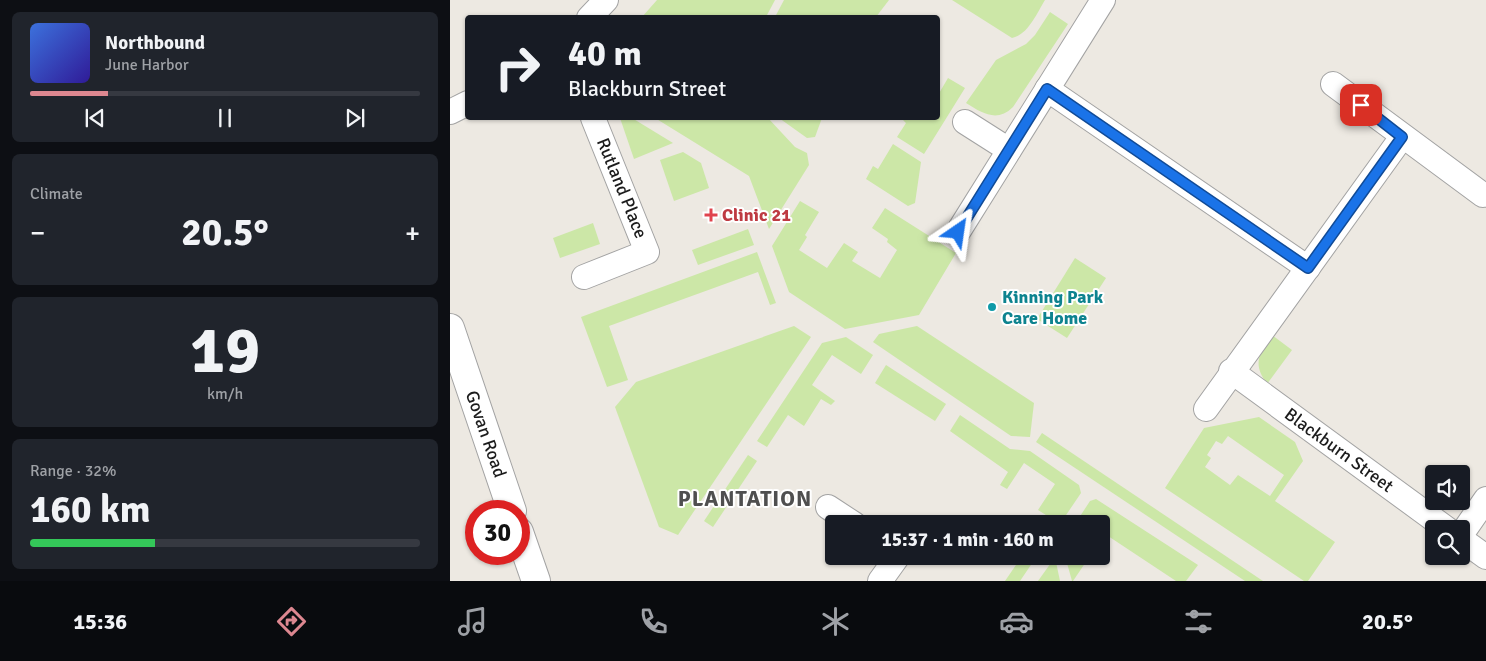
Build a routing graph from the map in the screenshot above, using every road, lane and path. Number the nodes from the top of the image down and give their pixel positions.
1 (606, 0) edge
2 (1102, 0) edge
3 (591, 15) edge
4 (1333, 84) dead end
5 (1047, 89) junction
6 (465, 104) edge
7 (450, 112) edge
8 (594, 120) edge
9 (964, 122) dead end
10 (1402, 137) junction
11 (1009, 150) junction
12 (1483, 195) dead end
13 (958, 232) dead end
14 (1308, 268) junction
15 (584, 277) dead end
16 (450, 328) edge
17 (1231, 371) junction
18 (1206, 409) dead end
19 (1486, 499) edge
20 (508, 500) edge
21 (828, 507) dead end
22 (840, 515) edge
23 (1435, 520) edge
24 (1470, 523) edge
25 (1470, 544) edge
26 (1486, 557) edge
27 (530, 564) edge
28 (892, 565) edge
29 (536, 581) edge
30 (880, 581) edge

1 - 3 street
2 - 5 street
4 - 10 street
5 - 11 street
5 - 14 street
6 - 7 street
8 - 15 street, Rutland Place
9 - 11 street
10 - 12 street
10 - 14 street
11 - 13 street
14 - 17 street
16 - 20 street, Govan Road
17 - 18 street
17 - 23 street, Blackburn Street
19 - 24 street
21 - 22 street
25 - 26 street
27 - 29 street
28 - 30 street

